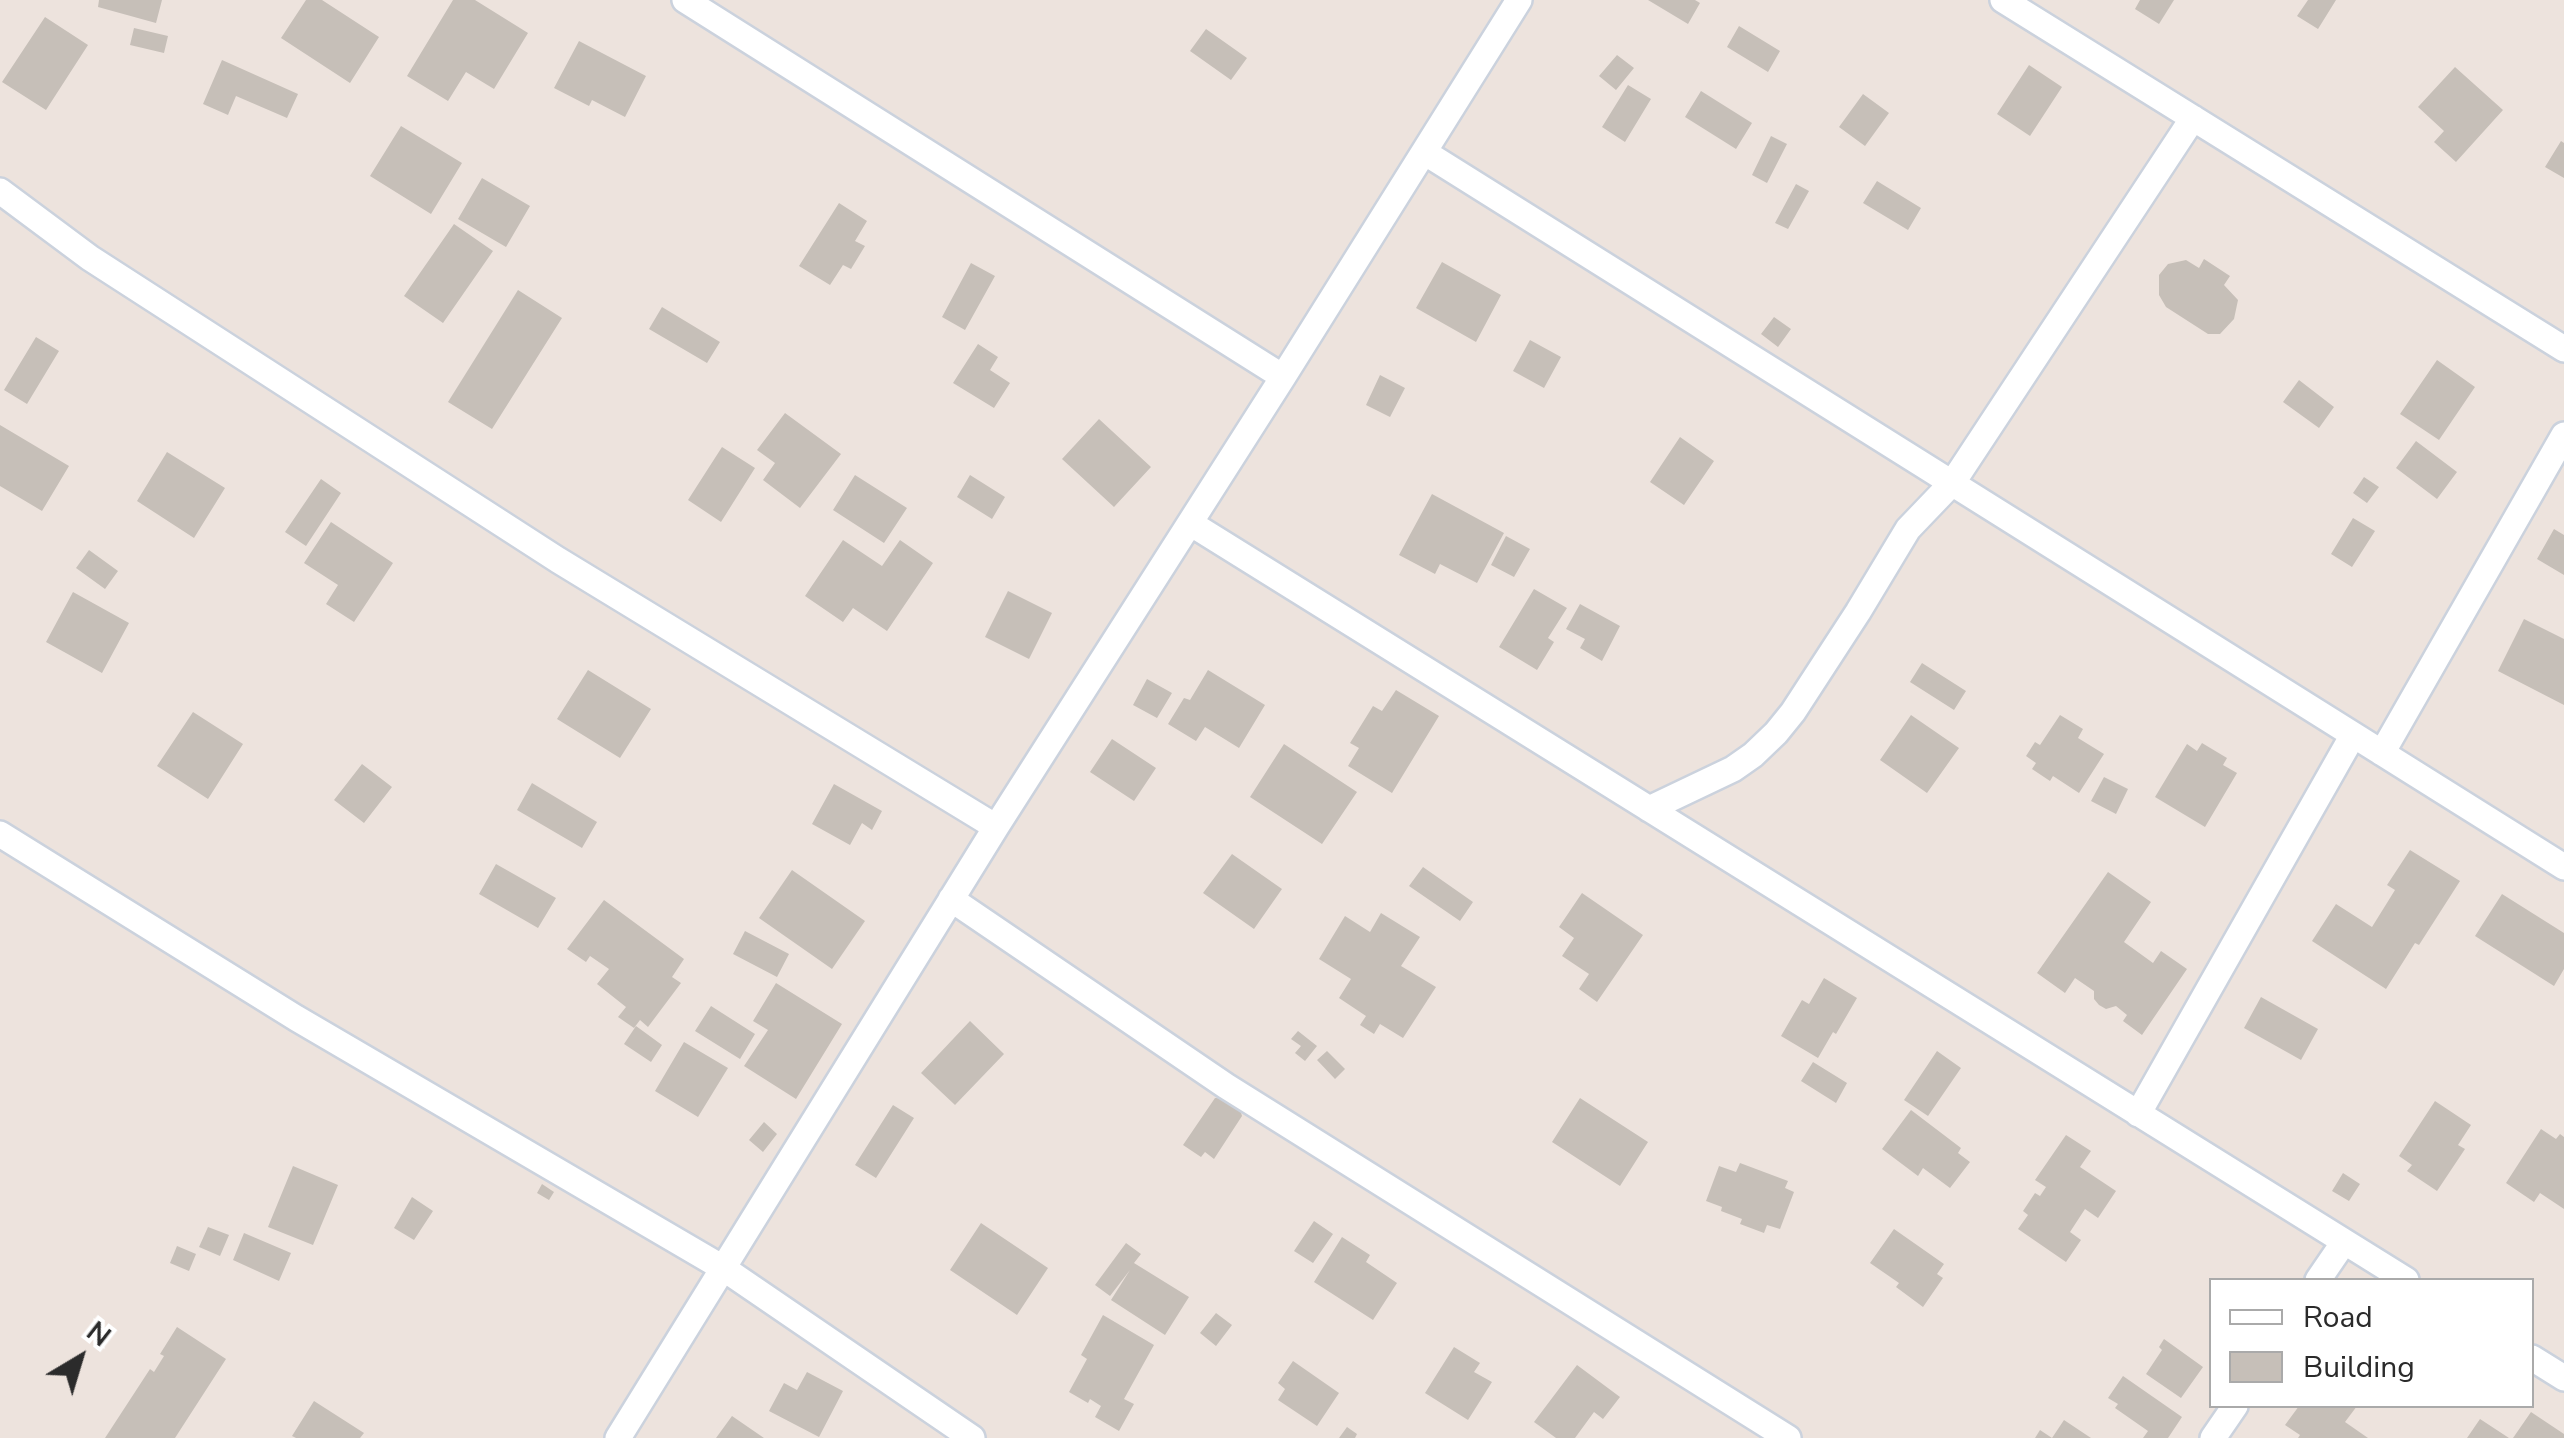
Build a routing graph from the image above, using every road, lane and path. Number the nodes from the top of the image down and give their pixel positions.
1 (685, 0) edge
2 (1520, 0) edge
3 (2003, 0) edge
4 (2193, 118) junction
5 (1424, 152) junction
6 (0, 190) edge
7 (2564, 349) edge
8 (1283, 377) junction
9 (2564, 435) edge
10 (1952, 482) junction
11 (1190, 523) junction
12 (2353, 735) junction
13 (2382, 753) junction
14 (1649, 809) junction
15 (996, 827) junction
16 (0, 834) edge
17 (2564, 867) edge
18 (951, 899) junction
19 (2138, 1114) junction
20 (2344, 1242) junction
21 (724, 1268) junction
22 (2319, 1278) edge
23 (2403, 1278) edge
24 (2534, 1359) edge
25 (2564, 1378) edge
26 (2233, 1408) edge
27 (618, 1438) edge
28 (972, 1438) edge
29 (1788, 1438) edge
30 (2213, 1438) edge

1 - 8 street
2 - 5 street
3 - 4 street
4 - 7 street
4 - 10 street
5 - 8 street
5 - 10 street
6 - 15 street
8 - 11 street
9 - 13 street
10 - 12 street
10 - 14 street
11 - 14 street
11 - 15 street
12 - 13 street
12 - 19 street
13 - 17 street
14 - 19 street
15 - 18 street
16 - 21 street
18 - 21 street
18 - 29 street
19 - 20 street
20 - 22 street
20 - 23 street
21 - 27 street
21 - 28 street
24 - 25 street
26 - 30 street

